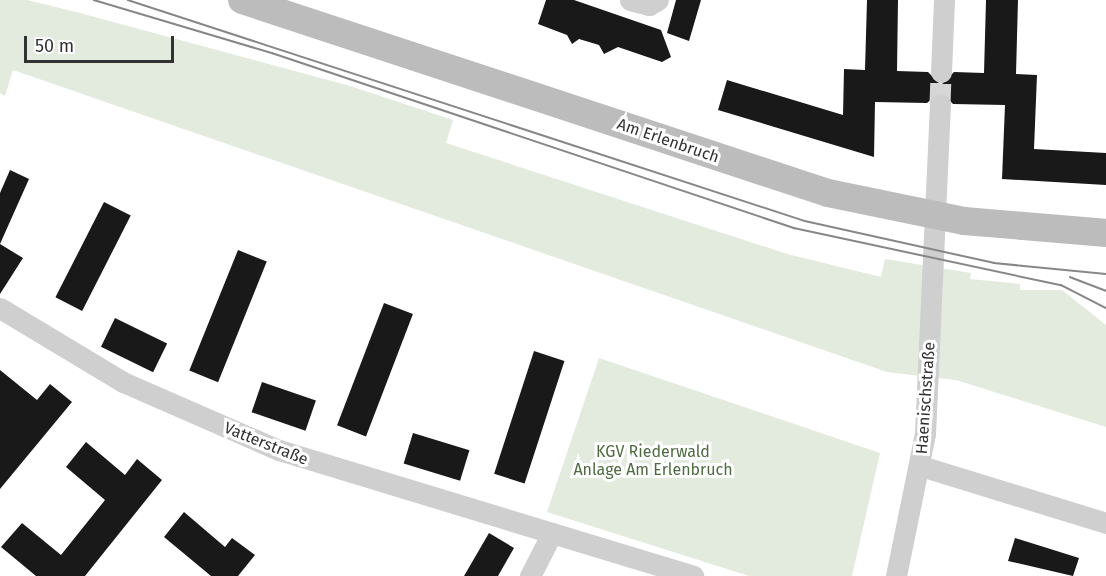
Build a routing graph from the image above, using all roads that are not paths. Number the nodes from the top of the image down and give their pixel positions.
1 (242, 0) edge
2 (630, 0) edge
3 (658, 0) edge
4 (944, 0) edge
5 (941, 72) tunnel mouth
6 (940, 104) tunnel mouth
7 (933, 217) junction
8 (1106, 233) edge
9 (0, 308) edge
10 (921, 466) junction
11 (1106, 524) edge
12 (552, 533) junction
13 (530, 576) edge
14 (693, 576) edge
15 (896, 576) edge

1 - 7 main road, Am Erlenbruch
2 - 3 street
4 - 5 street
6 - 7 street, Haenischstraße
7 - 8 main road, Am Erlenbruch
7 - 10 street, Haenischstraße
9 - 12 street, Vatterstraße
10 - 11 street
10 - 15 street, Haenischstraße
12 - 13 street
12 - 14 street, Vatterstraße

